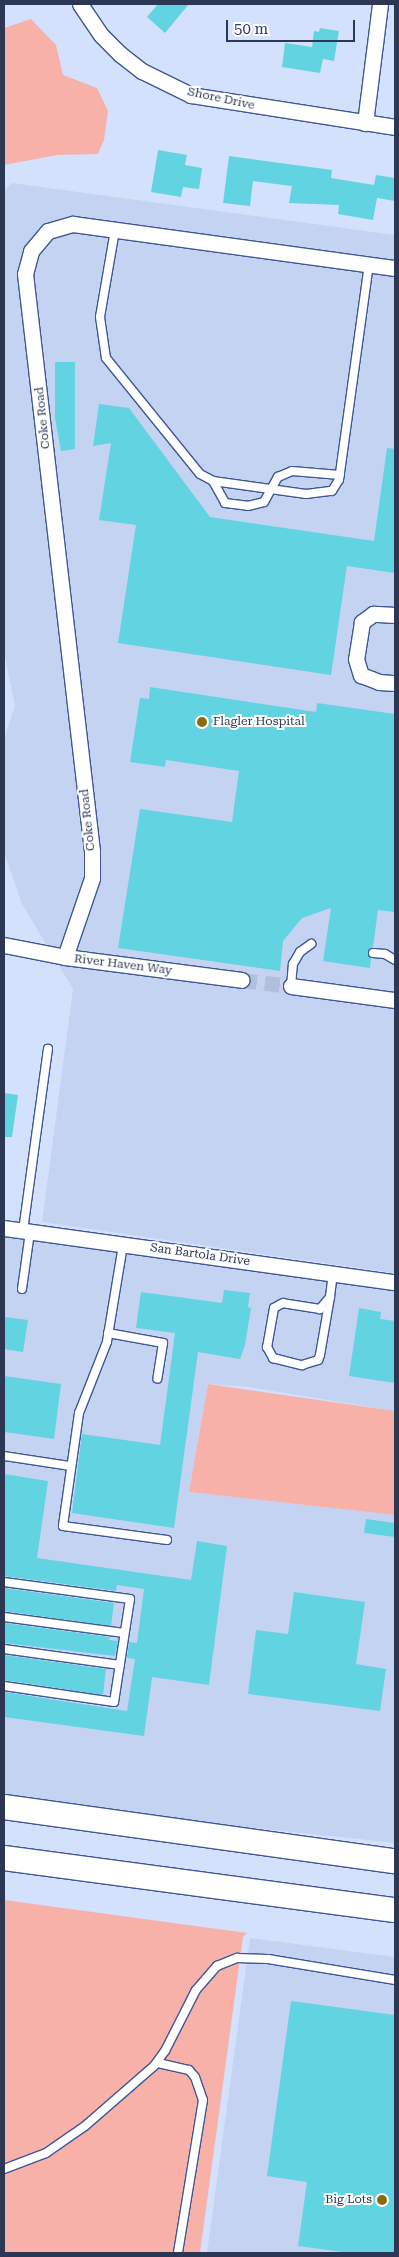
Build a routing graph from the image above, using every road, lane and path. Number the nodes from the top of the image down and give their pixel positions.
1 (80, 4) edge
2 (380, 4) edge
3 (365, 123) junction
4 (395, 128) edge
5 (115, 230) junction
6 (369, 264) junction
7 (395, 268) edge
8 (340, 476) junction
9 (213, 481) junction
10 (270, 489) junction
11 (395, 615) edge
12 (395, 683) edge
13 (311, 944) dead end
14 (4, 945) edge
15 (373, 953) dead end
16 (65, 957) junction
17 (395, 960) edge
18 (242, 980) tunnel mouth
19 (291, 986) joint
20 (395, 1000) edge
21 (48, 1049) dead end
22 (4, 1228) edge
23 (27, 1231) junction
24 (123, 1244) junction
25 (333, 1273) junction
26 (395, 1282) edge
27 (22, 1289) dead end
28 (330, 1297) junction
29 (108, 1333) junction
30 (157, 1379) dead end
31 (4, 1456) edge
32 (70, 1466) junction
33 (167, 1540) dead end
34 (4, 1582) edge
35 (4, 1617) edge
36 (124, 1634) junction
37 (4, 1649) edge
38 (120, 1665) junction
39 (4, 1686) edge
40 (4, 1807) edge
41 (4, 1858) edge
42 (395, 1861) edge
43 (395, 1910) edge
44 (395, 1980) edge
45 (158, 2063) junction
46 (4, 2169) edge
47 (178, 2253) edge

1 - 3 street, Shore Drive
2 - 3 street
3 - 4 street, Shore Drive
5 - 6 street, Coke Road
5 - 9 lane
5 - 16 street, Coke Road
6 - 7 street, Coke Road
6 - 8 lane
8 - 10 lane
8 - 10 lane
9 - 10 lane
9 - 10 lane
11 - 12 street
13 - 19 lane
14 - 16 street, River Haven Way
15 - 17 lane
16 - 18 street, River Haven Way
19 - 20 street
21 - 23 lane
22 - 23 street, San Bartola Drive
23 - 24 street, San Bartola Drive
23 - 27 lane
24 - 25 street, San Bartola Drive
24 - 29 lane
25 - 26 street, San Bartola Drive
25 - 28 lane
28 - 28 lane
29 - 30 lane
29 - 32 lane
31 - 32 lane
32 - 33 lane
34 - 36 lane
35 - 36 lane
36 - 38 lane
37 - 38 lane
38 - 39 lane
40 - 42 main road
41 - 43 main road
44 - 45 lane
45 - 46 lane
45 - 47 lane

